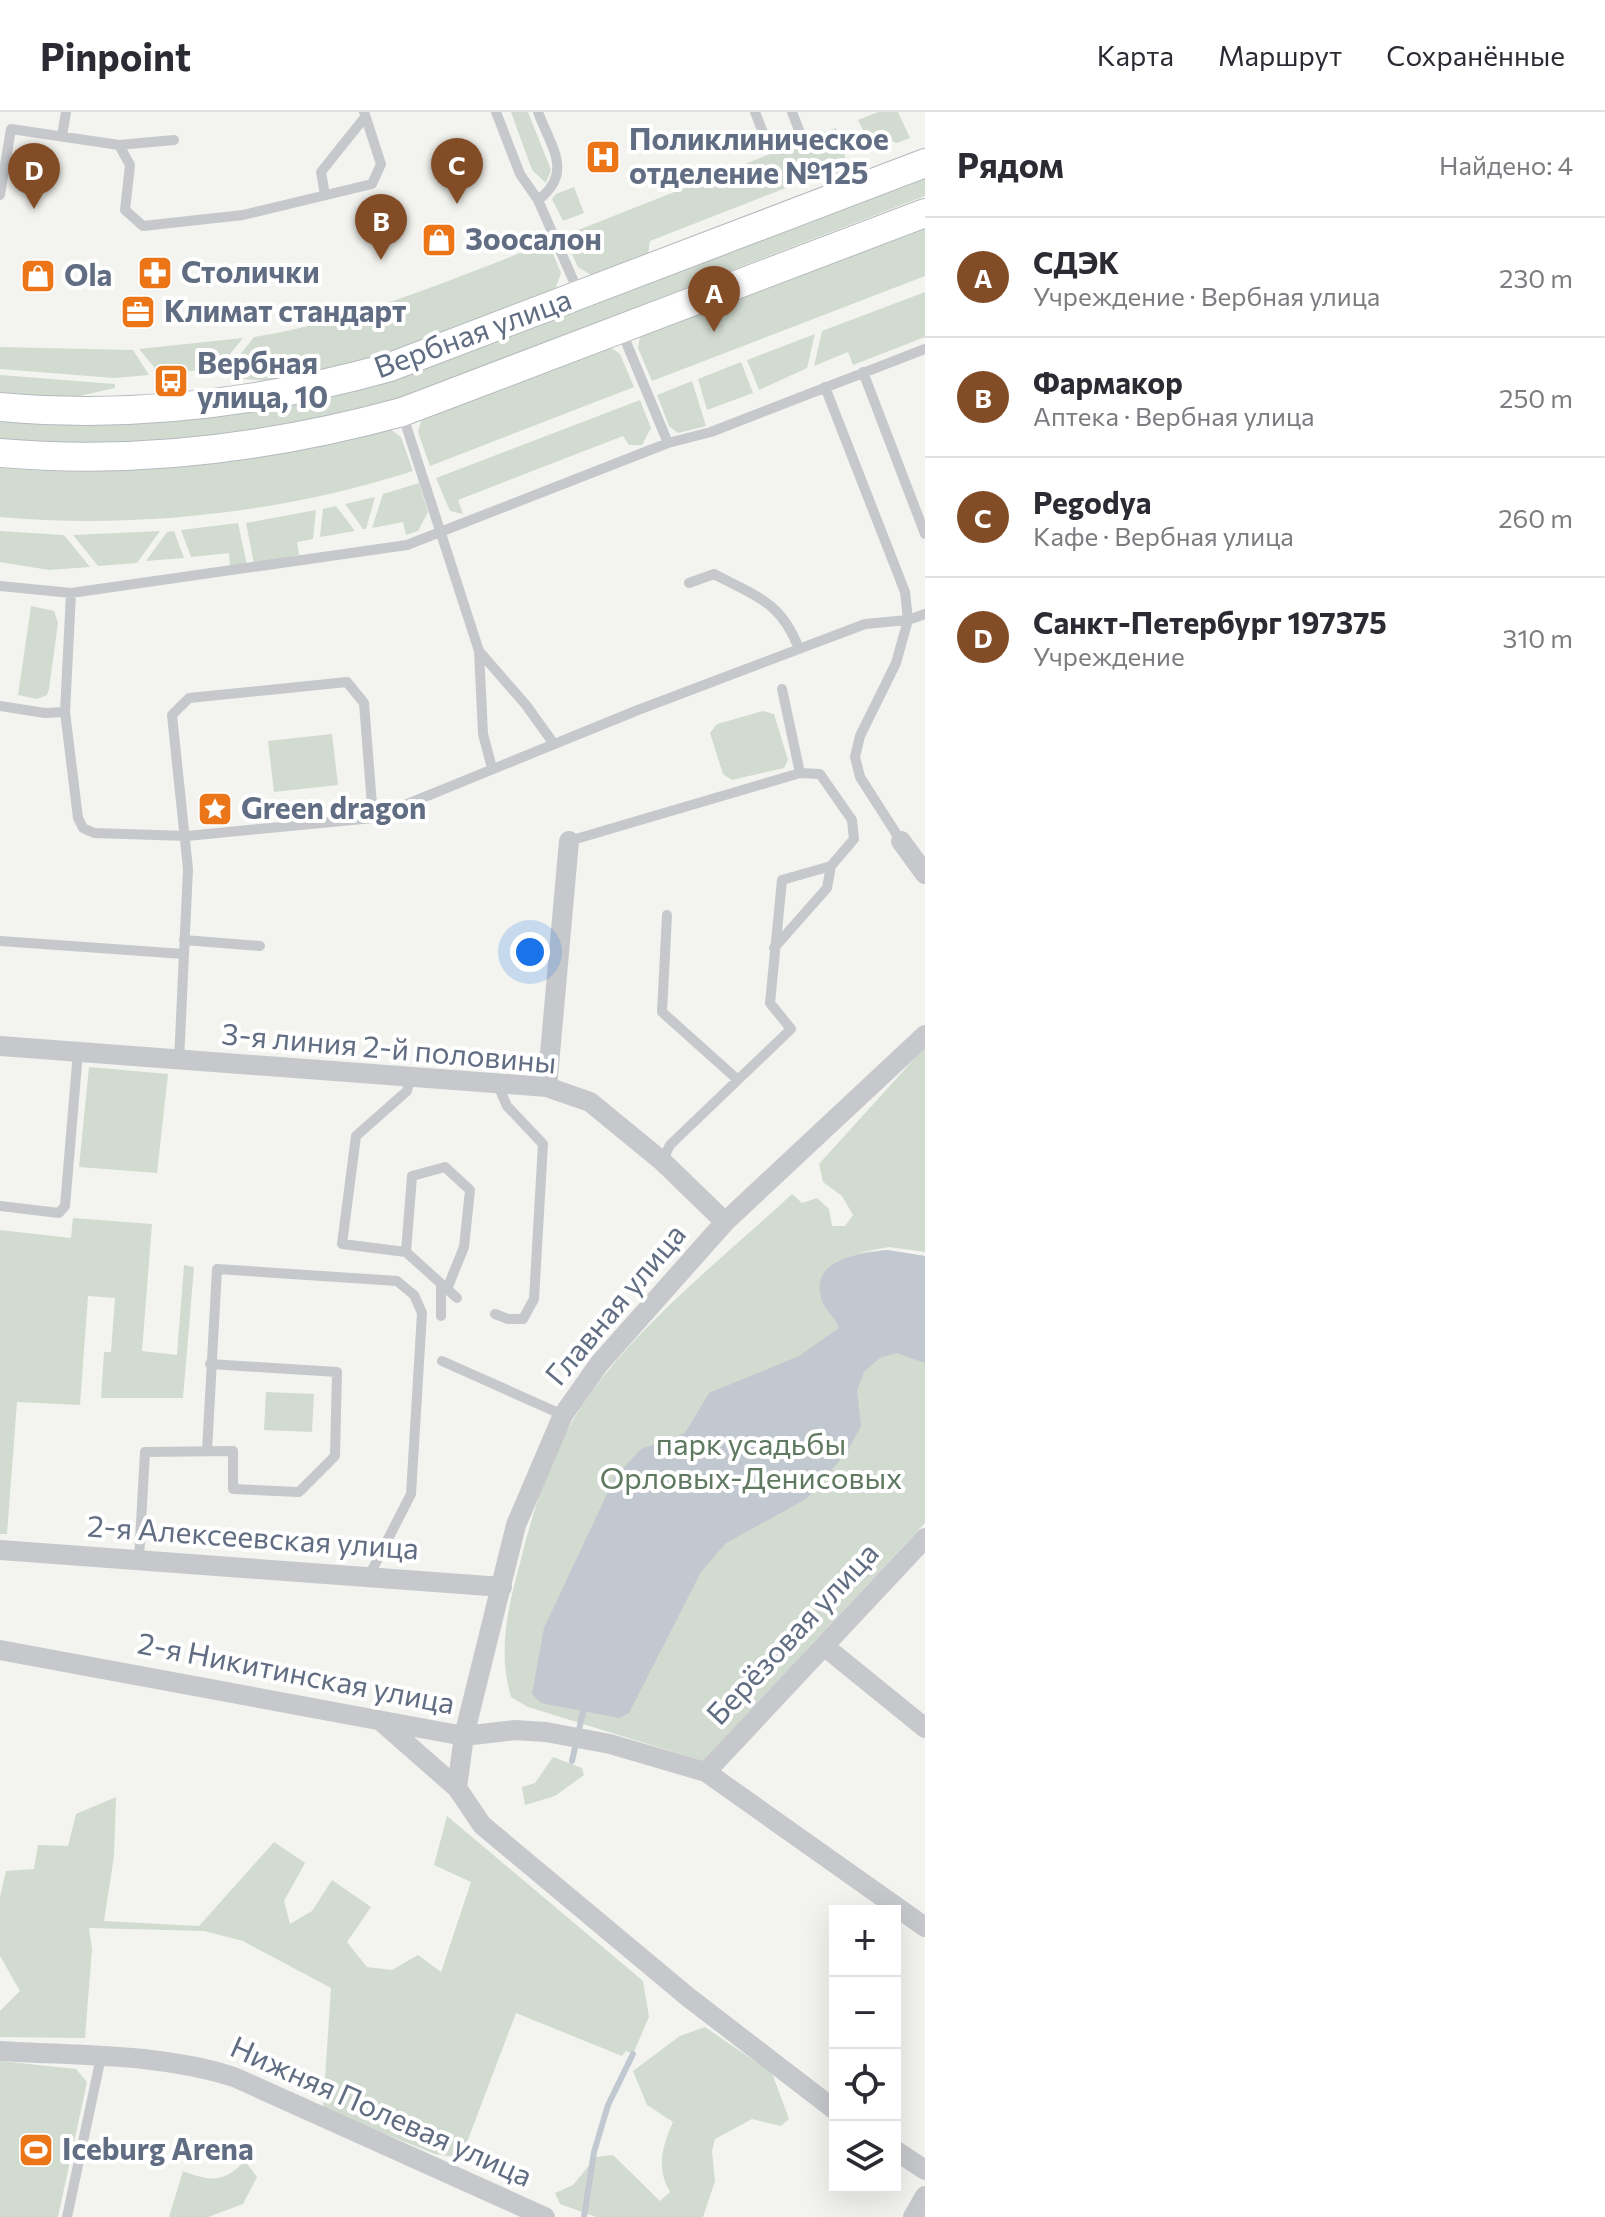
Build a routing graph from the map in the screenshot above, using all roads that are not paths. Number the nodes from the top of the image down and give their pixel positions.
1 (66, 112) edge
2 (496, 112) edge
3 (538, 112) edge
4 (755, 112) edge
5 (792, 112) edge
6 (365, 114) edge
7 (5, 128) edge
8 (62, 136) junction
9 (802, 138) dead end
10 (174, 140) dead end
11 (766, 140) dead end
12 (119, 145) junction
13 (925, 163) edge
14 (0, 195) edge
15 (325, 195) junction
16 (538, 200) junction
17 (925, 213) edge
18 (580, 295) junction
19 (621, 328) junction
20 (925, 349) edge
21 (863, 372) junction
22 (825, 387) junction
23 (0, 407) edge
24 (402, 412) junction
25 (668, 443) junction
26 (0, 453) edge
27 (440, 532) junction
28 (925, 534) edge
29 (689, 583) dead end
30 (0, 586) edge
31 (71, 593) junction
32 (925, 614) edge
33 (908, 620) junction
34 (799, 649) junction
35 (479, 651) junction
36 (782, 689) dead end
37 (0, 706) edge
38 (65, 712) junction
39 (554, 744) junction
40 (492, 768) junction
41 (800, 773) junction
42 (373, 818) junction
43 (187, 836) junction
44 (569, 841) joint
45 (901, 841) joint
46 (831, 866) junction
47 (925, 874) edge
48 (667, 915) dead end
49 (184, 940) junction
50 (0, 941) edge
51 (260, 946) dead end
52 (773, 949) junction
53 (184, 954) junction
54 (925, 1035) edge
55 (0, 1046) edge
56 (78, 1052) junction
57 (179, 1061) junction
58 (410, 1077) junction
59 (738, 1080) junction
60 (497, 1083) junction
61 (547, 1087) junction
62 (662, 1161) junction
63 (0, 1206) edge
64 (725, 1222) junction
65 (406, 1252) junction
66 (444, 1287) junction
67 (457, 1298) dead end
68 (495, 1314) dead end
69 (441, 1316) dead end
70 (442, 1361) dead end
71 (210, 1364) junction
72 (563, 1415) junction
73 (207, 1451) junction
74 (925, 1538) edge
75 (0, 1550) edge
76 (139, 1559) junction
77 (369, 1576) junction
78 (502, 1587) junction
79 (824, 1646) junction
80 (0, 1650) edge
81 (383, 1723) junction
82 (925, 1728) edge
83 (464, 1736) junction
84 (706, 1772) junction
85 (457, 1788) junction
86 (925, 1927) edge
87 (0, 2051) edge
88 (101, 2057) junction
89 (829, 2105) edge
90 (901, 2154) edge
91 (925, 2170) edge
92 (925, 2196) edge
93 (67, 2217) edge
94 (545, 2217) edge
95 (913, 2217) edge

1 - 8 lane
2 - 16 lane
3 - 16 lane
4 - 11 lane
5 - 9 lane
6 - 15 lane
6 - 15 lane
7 - 8 lane
7 - 14 lane
8 - 12 lane
10 - 12 lane
12 - 15 lane
13 - 18 main road, Вербная улица
16 - 18 lane
17 - 19 main road, Вербная улица
18 - 23 main road, Вербная улица
19 - 24 main road, Вербная улица
19 - 25 lane
20 - 21 lane
21 - 22 lane
21 - 28 lane
22 - 25 lane
22 - 33 lane
24 - 26 main road, Вербная улица
24 - 27 lane
25 - 27 lane
27 - 31 lane
27 - 35 lane
29 - 34 lane
30 - 31 lane
31 - 38 lane
32 - 33 lane
33 - 34 lane
33 - 45 lane
34 - 39 lane
35 - 39 lane
35 - 40 lane
36 - 41 lane
37 - 38 lane
38 - 43 lane
39 - 40 lane
40 - 42 lane
41 - 44 lane
41 - 46 lane
42 - 43 lane
42 - 43 lane
43 - 49 lane
44 - 61 street
45 - 47 street
46 - 52 lane
46 - 52 lane
48 - 59 lane
49 - 51 lane
49 - 53 lane
50 - 53 lane
52 - 59 lane
53 - 57 lane
54 - 64 street, Главная улица
55 - 56 street, 3-я линия 2-й половины
56 - 57 street, 3-я линия 2-й половины
56 - 63 lane
57 - 58 street, 3-я линия 2-й половины
58 - 60 street, 3-я линия 2-й половины
58 - 65 lane
59 - 62 lane
60 - 61 street, 3-я линия 2-й половины
60 - 68 lane
61 - 62 street, 3-я линия 2-й половины
62 - 64 street, 3-я линия 2-й половины
64 - 72 street, Главная улица
65 - 66 lane
65 - 66 lane
66 - 67 lane
66 - 69 lane
70 - 72 lane
71 - 73 lane
71 - 73 lane
71 - 77 lane
72 - 78 street, Главная улица
73 - 76 lane
74 - 79 street, Берёзовая улица
75 - 76 street, 2-я Алексеевская улица
76 - 77 street, 2-я Алексеевская улица
77 - 78 street, 2-я Алексеевская улица
78 - 83 street, Главная улица
79 - 82 street
79 - 84 street, Берёзовая улица
80 - 81 street, 2-я Никитинская улица
81 - 83 street, 2-я Никитинская улица
81 - 85 street
83 - 84 street
83 - 85 street, 2-я Никитинская улица
84 - 86 street
85 - 89 street
87 - 88 street, Нижняя Полевая улица
88 - 93 lane
88 - 94 street, Нижняя Полевая улица
90 - 91 street
92 - 95 street

